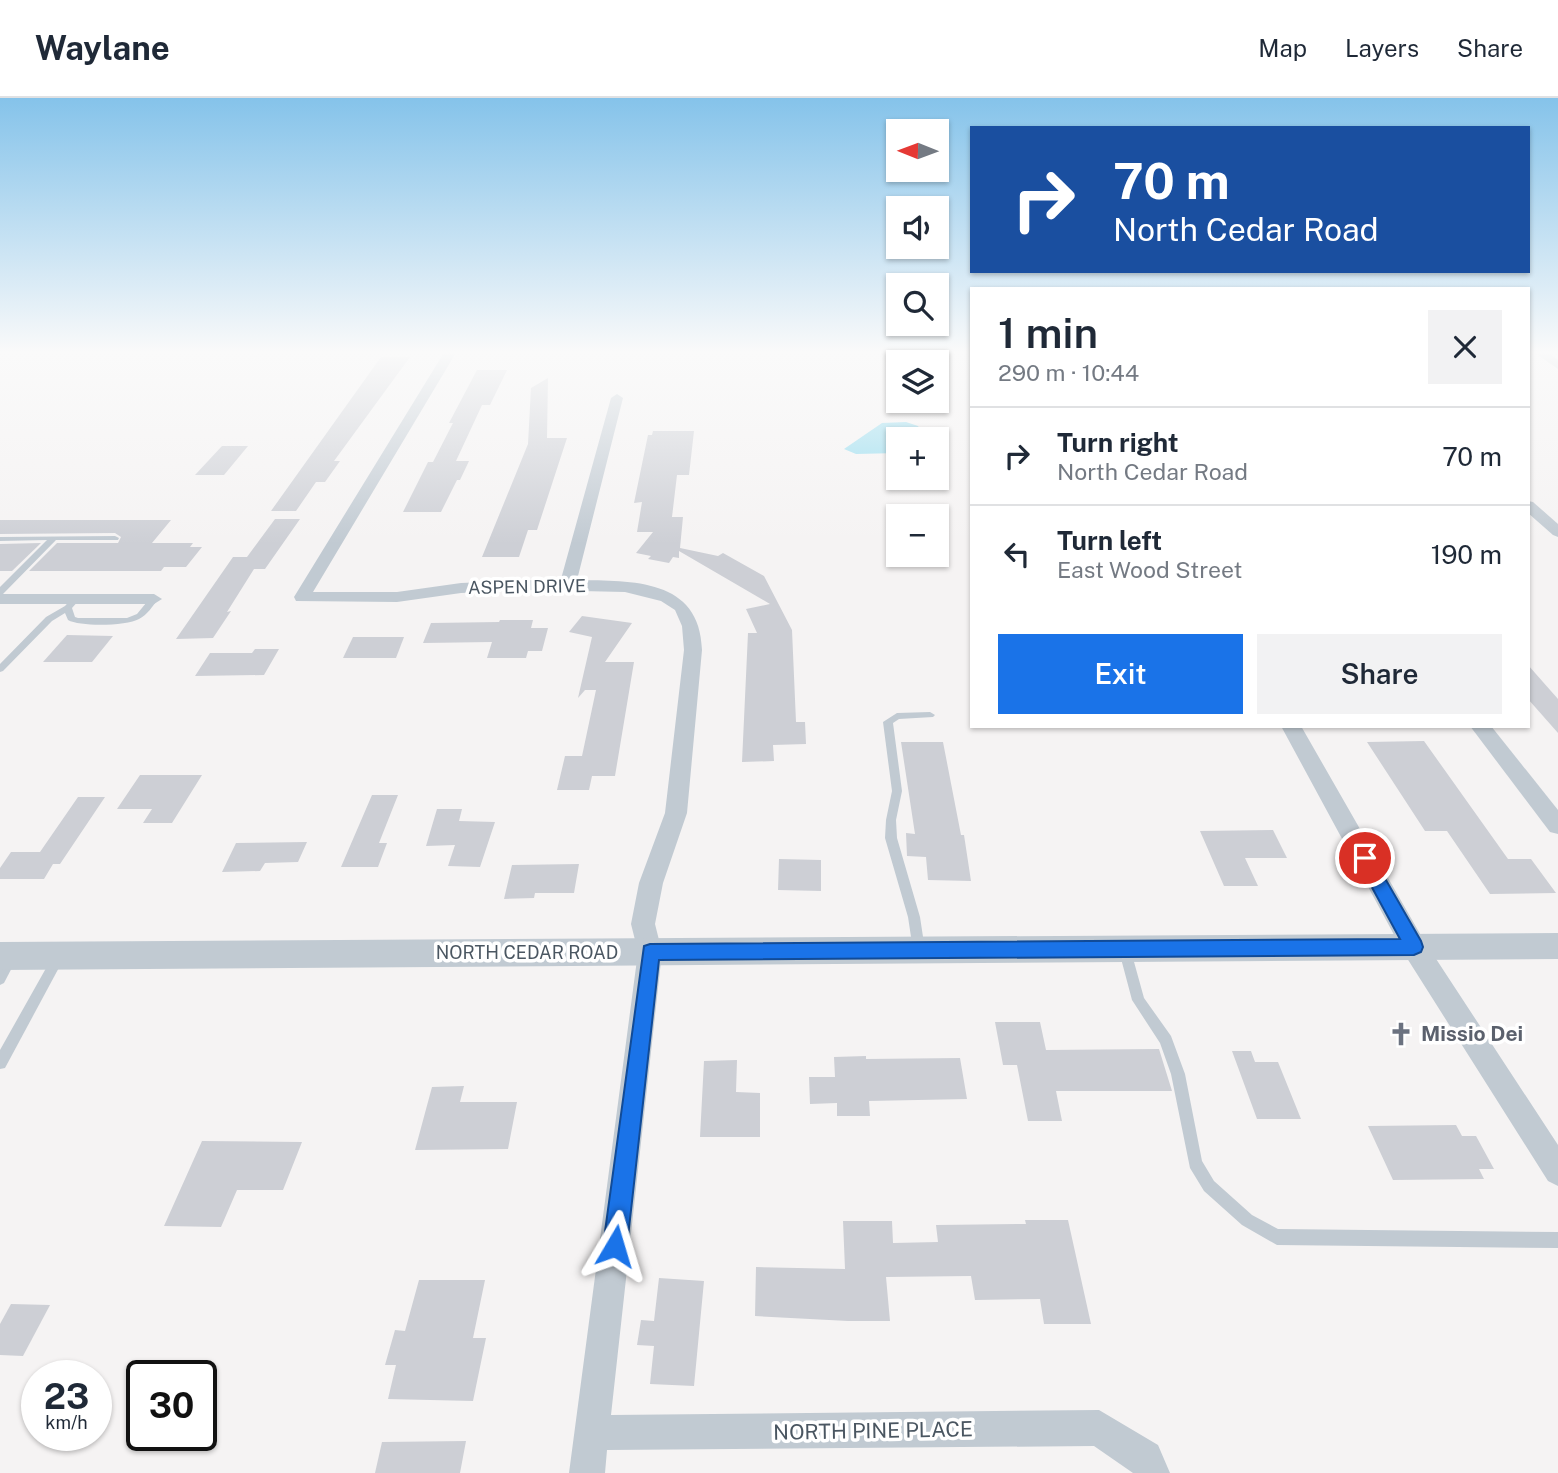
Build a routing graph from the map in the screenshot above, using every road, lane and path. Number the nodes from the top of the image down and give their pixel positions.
1 (412, 415) edge
2 (612, 415) edge
3 (1530, 507) edge
4 (1558, 532) edge
5 (54, 538) junction
6 (115, 538) dead end
7 (0, 539) edge
8 (567, 586) junction
9 (0, 592) edge
10 (0, 599) edge
11 (154, 599) joint
12 (72, 604) junction
13 (0, 669) edge
14 (930, 715) dead end
15 (1292, 728) edge
16 (1482, 728) edge
17 (1558, 826) edge
18 (1558, 946) edge
19 (1414, 947) junction
20 (1124, 949) junction
21 (919, 950) junction
22 (650, 952) junction
23 (60, 955) junction
24 (4, 964) edge
25 (0, 1063) edge
26 (1558, 1171) edge
27 (1558, 1240) edge
28 (593, 1433) junction
29 (1149, 1465) edge
30 (587, 1473) edge

1 - 8 street, ASPEN DRIVE
2 - 8 street
3 - 4 street
5 - 6 lane
5 - 7 lane
5 - 9 lane
8 - 22 street, ASPEN DRIVE
10 - 12 street
11 - 12 street
11 - 12 lane
12 - 13 lane
14 - 21 lane
15 - 19 street
16 - 17 street
18 - 19 street, NORTH CEDAR ROAD
19 - 20 street, NORTH CEDAR ROAD
19 - 26 street
20 - 21 street, NORTH CEDAR ROAD
20 - 27 lane
21 - 22 street, NORTH CEDAR ROAD
22 - 23 street, NORTH CEDAR ROAD
22 - 28 street, ASPEN DRIVE
23 - 24 street, NORTH CEDAR ROAD
23 - 25 lane
28 - 29 street, NORTH PINE PLACE
28 - 30 street, ASPEN DRIVE

